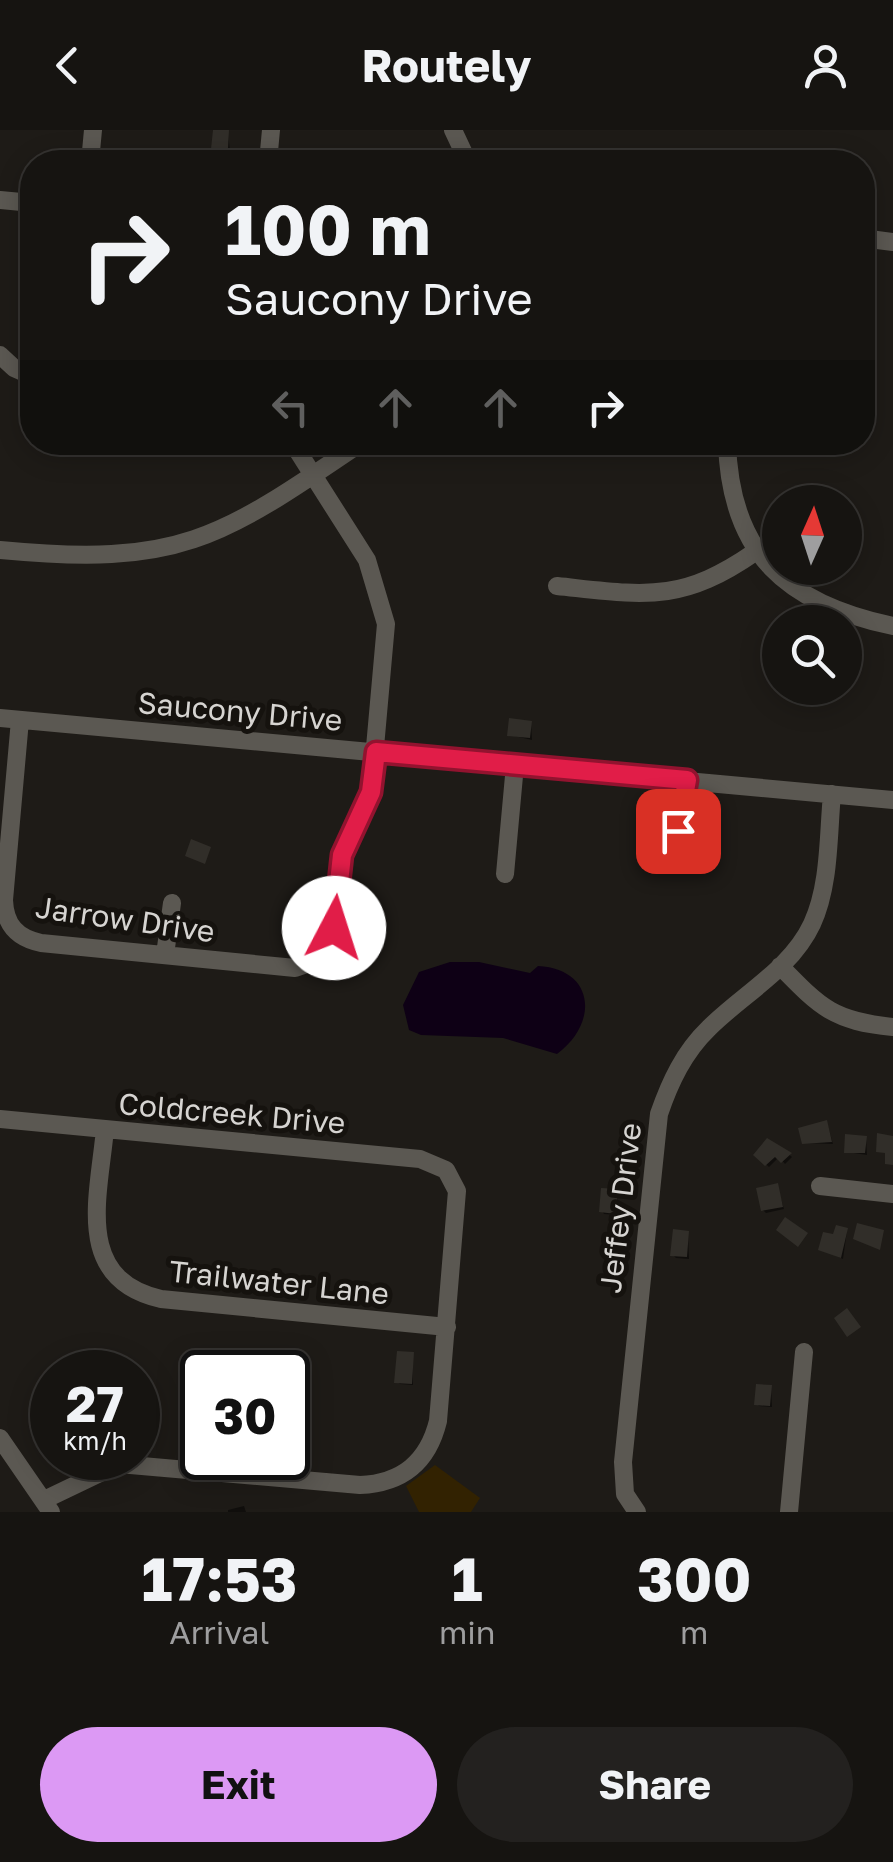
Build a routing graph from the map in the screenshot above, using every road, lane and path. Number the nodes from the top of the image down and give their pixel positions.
1 (0, 355) edge
2 (20, 371) edge
3 (300, 455) edge
4 (343, 455) edge
5 (728, 455) edge
6 (312, 476) junction
7 (0, 550) edge
8 (756, 552) junction
9 (558, 586) dead end
10 (893, 626) edge
11 (0, 718) edge
12 (20, 720) junction
13 (376, 752) junction
14 (516, 765) junction
15 (687, 780) junction
16 (832, 794) junction
17 (893, 800) edge
18 (665, 847) dead end
19 (505, 874) dead end
20 (172, 903) dead end
21 (166, 956) junction
22 (780, 966) junction
23 (893, 1027) edge
24 (0, 1119) edge
25 (105, 1129) junction
26 (820, 1186) dead end
27 (893, 1194) edge
28 (447, 1327) junction
29 (804, 1352) dead end
30 (0, 1438) edge
31 (48, 1505) edge
32 (634, 1509) edge
33 (790, 1512) edge

1 - 2 street
3 - 6 street
4 - 6 street
5 - 8 street
6 - 7 street
6 - 13 street
8 - 9 street
8 - 10 street
11 - 12 street, Saucony Drive
12 - 13 street, Saucony Drive
12 - 21 street, Jarrow Drive
13 - 14 street, Saucony Drive
13 - 21 street, Jarrow Drive
14 - 15 street, Saucony Drive
14 - 19 street
15 - 16 street, Saucony Drive
15 - 18 street
16 - 17 street, Saucony Drive
16 - 22 street, Jeffey Drive
20 - 21 street
22 - 23 street
22 - 32 street, Jeffey Drive
24 - 25 street, Coldcreek Drive
25 - 28 street, Trailwater Lane
25 - 28 street, Coldcreek Drive
26 - 27 street
28 - 31 street
29 - 33 street
30 - 31 street

